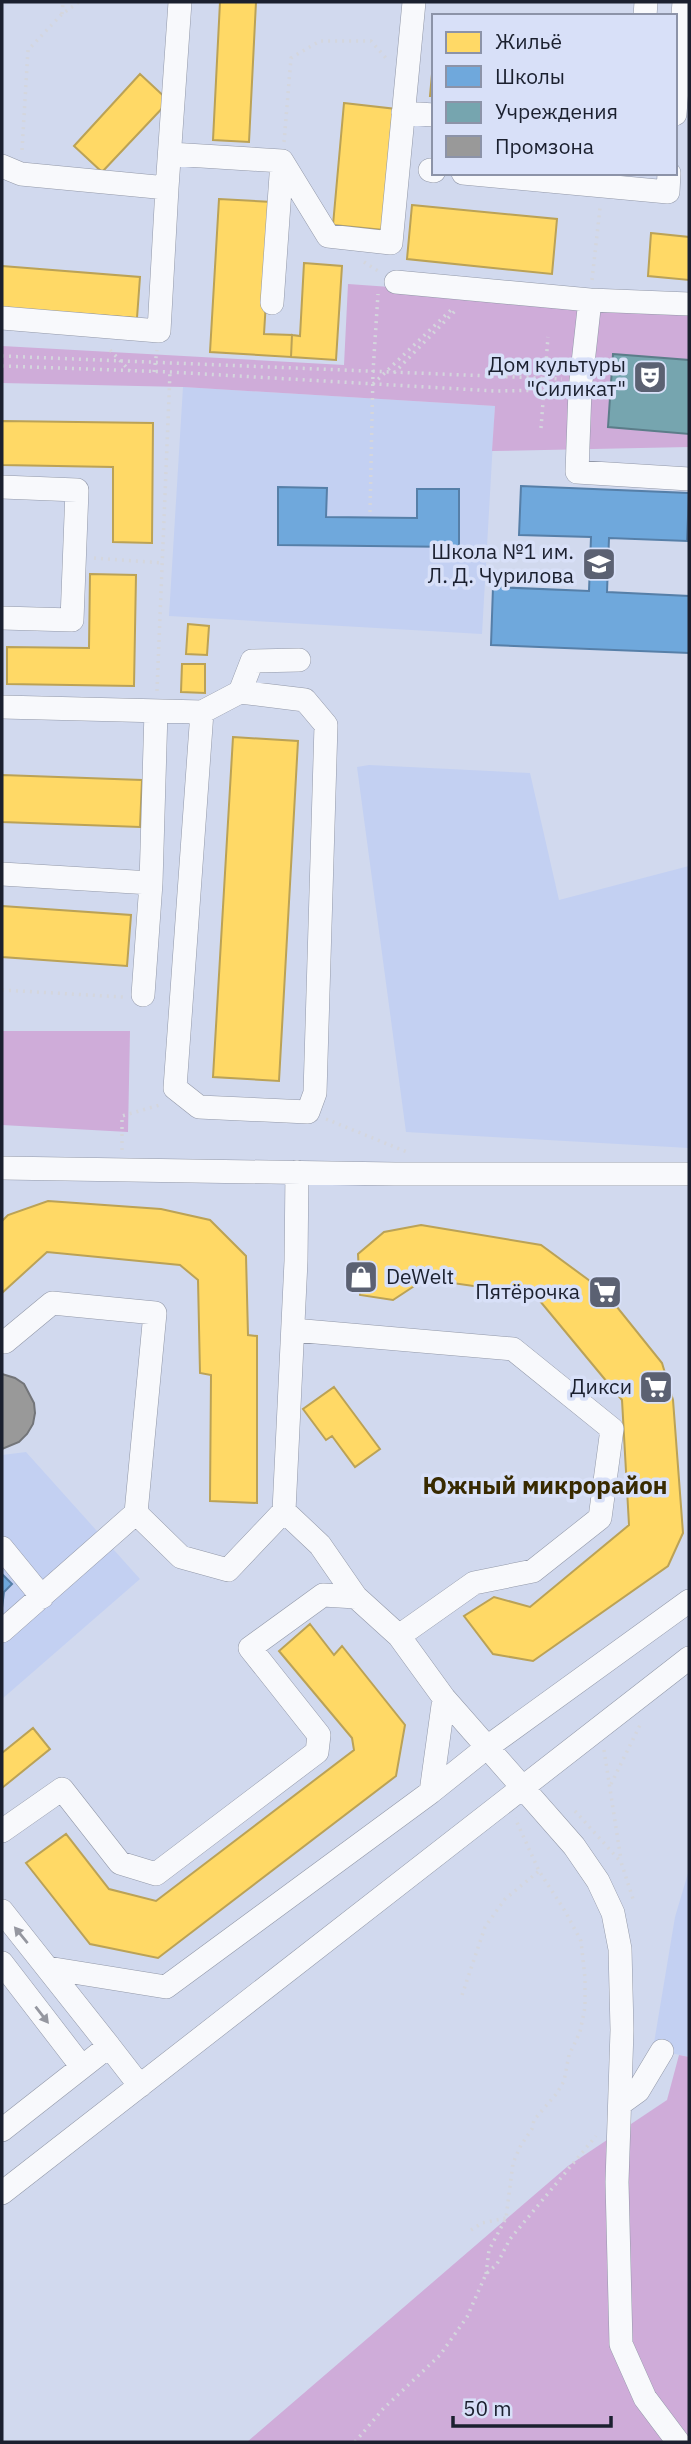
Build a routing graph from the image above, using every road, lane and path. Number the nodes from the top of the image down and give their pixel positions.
1 (62, 2) edge
2 (79, 2) edge
3 (180, 2) edge
4 (414, 2) edge
5 (684, 2) edge
6 (62, 14) junction
7 (406, 81) junction
8 (677, 89) edge
9 (403, 113) junction
10 (432, 115) edge
11 (170, 154) junction
12 (282, 161) junction
13 (11, 170) edge
14 (484, 175) edge
15 (670, 175) edge
16 (602, 186) junction
17 (167, 188) junction
18 (396, 282) dead end
19 (590, 300) junction
20 (272, 303) dead end
21 (689, 304) edge
22 (2, 318) edge
23 (548, 337) dead end
24 (2, 356) edge
25 (2, 366) edge
26 (170, 372) junction
27 (386, 372) junction
28 (394, 373) junction
29 (545, 378) junction
30 (373, 384) junction
31 (581, 385) junction
32 (544, 390) junction
33 (541, 428) dead end
34 (689, 479) edge
35 (2, 487) edge
36 (370, 512) dead end
37 (75, 557) junction
38 (164, 563) junction
39 (2, 618) edge
40 (299, 660) dead end
41 (240, 692) junction
42 (2, 707) edge
43 (156, 711) junction
44 (202, 712) junction
45 (2, 874) edge
46 (151, 883) junction
47 (2, 990) edge
48 (143, 995) joint
49 (187, 1097) junction
50 (308, 1112) junction
51 (415, 1155) dead end
52 (2, 1168) edge
53 (121, 1170) junction
54 (297, 1172) junction
55 (689, 1174) edge
56 (293, 1329) junction
57 (2, 1342) edge
58 (284, 1511) junction
59 (136, 1513) junction
60 (2, 1548) edge
61 (42, 1597) junction
62 (356, 1597) junction
63 (689, 1601) edge
64 (2, 1631) edge
65 (399, 1636) junction
66 (689, 1658) edge
67 (444, 1698) junction
68 (640, 1725) dead end
69 (601, 1727) junction
70 (486, 1748) junction
71 (610, 1786) junction
72 (431, 1792) junction
73 (514, 1795) junction
74 (2, 1831) edge
75 (621, 1862) dead end
76 (539, 1871) junction
77 (2, 1911) edge
78 (2, 1963) edge
79 (48, 1968) junction
80 (462, 1995) dead end
81 (109, 2046) junction
82 (662, 2050) dead end
83 (82, 2067) junction
84 (140, 2086) junction
85 (620, 2105) junction
86 (2, 2130) edge
87 (2, 2193) edge
88 (506, 2218) junction
89 (471, 2230) dead end
90 (486, 2274) junction
91 (355, 2442) edge
92 (678, 2442) edge

1 - 6 path
2 - 6 path
3 - 11 street
4 - 7 street
5 - 8 street
6 - 13 path
7 - 9 street
7 - 12 path
9 - 10 street
9 - 12 street
11 - 12 street
11 - 17 street
12 - 20 street
13 - 17 street
14 - 16 street
15 - 16 street
16 - 19 path
17 - 22 street
18 - 19 street
19 - 21 street
19 - 31 street
23 - 29 path
24 - 27 path
25 - 26 path
26 - 30 path
26 - 38 path
27 - 28 path
27 - 28 path
27 - 30 path
28 - 29 path
29 - 31 path
29 - 32 path
30 - 32 path
30 - 36 path
31 - 32 path
31 - 34 street
32 - 33 path
35 - 37 street
37 - 38 path
37 - 39 street
38 - 43 path
40 - 41 street
41 - 44 street
41 - 50 street
42 - 43 street
43 - 44 street
43 - 46 street
44 - 49 street
45 - 46 street
46 - 48 street
47 - 48 path
49 - 50 street
49 - 53 path
50 - 51 path
52 - 53 street
53 - 54 street
54 - 55 street
54 - 56 street
56 - 58 street
56 - 65 street
57 - 59 street
58 - 59 street
58 - 62 street
59 - 61 street
60 - 61 street
61 - 64 street
62 - 65 street
62 - 74 street
63 - 70 street
65 - 67 street
66 - 69 street
67 - 70 street
67 - 72 street
68 - 71 path
69 - 71 path
69 - 73 street
70 - 72 street
70 - 73 street
71 - 75 path
72 - 79 street
73 - 76 path
73 - 84 street
73 - 85 street
76 - 80 path
76 - 88 path
79 -> 77 street
78 -> 83 street
79 - 81 street
81 - 83 street
81 - 84 street
82 - 85 street
83 - 86 street
84 - 87 street
85 - 90 path
85 - 92 street
88 - 89 path
88 - 90 path
90 - 91 path

